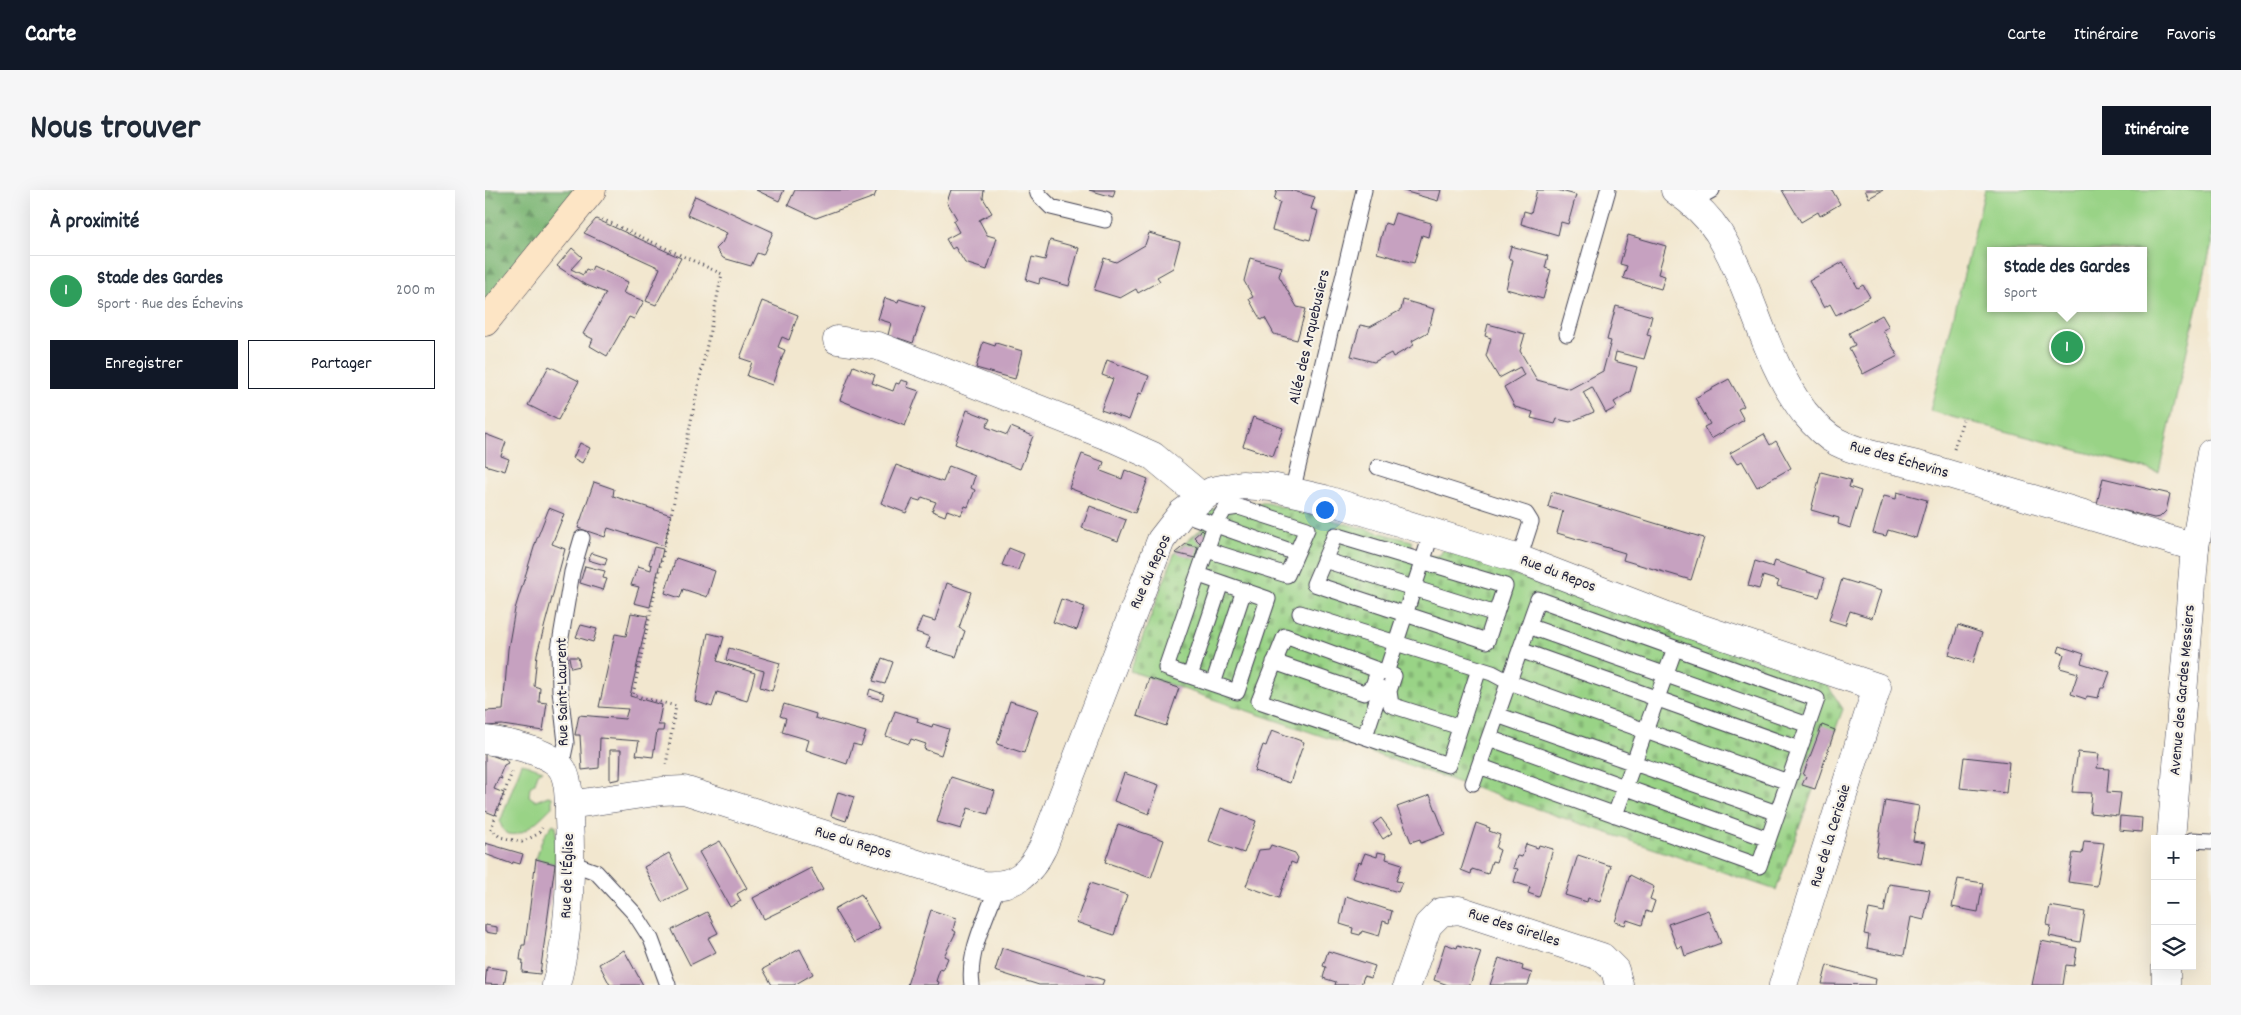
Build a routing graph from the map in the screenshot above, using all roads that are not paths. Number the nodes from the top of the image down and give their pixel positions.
1 (1037, 190) edge
2 (1364, 190) edge
3 (1608, 190) edge
4 (589, 194) edge
5 (1693, 194) edge
6 (1105, 220) dead end
7 (485, 322) edge
8 (1567, 334) dead end
9 (837, 340) dead end
10 (2211, 453) edge
11 (1378, 467) dead end
12 (1293, 492) junction
13 (1192, 505) junction
14 (1215, 525) junction
15 (1432, 532) junction
16 (582, 538) dead end
17 (2195, 548) junction
18 (1207, 550) junction
19 (1296, 553) junction
20 (1519, 559) junction
21 (1324, 560) junction
22 (1423, 560) junction
23 (1199, 575) junction
24 (1221, 583) junction
25 (1414, 588) junction
26 (1244, 590) junction
27 (1300, 613) dead end
28 (1405, 614) junction
29 (1496, 614) junction
30 (1528, 626) junction
31 (1396, 643) junction
32 (1675, 648) junction
33 (1520, 650) junction
34 (1275, 662) junction
35 (1479, 669) junction
36 (1382, 672) junction
37 (1666, 674) junction
38 (1190, 676) junction
39 (1509, 682) junction
40 (1213, 684) junction
41 (1877, 687) joint
42 (1381, 688) junction
43 (1657, 699) junction
44 (1497, 715) junction
45 (1807, 725) junction
46 (1460, 727) junction
47 (1645, 731) junction
48 (1365, 736) junction
49 (1489, 738) junction
50 (485, 740) edge
51 (1799, 749) junction
52 (1634, 763) junction
53 (1479, 766) junction
54 (561, 767) junction
55 (1788, 782) junction
56 (1473, 783) dead end
57 (1625, 788) junction
58 (569, 810) junction
59 (1777, 813) junction
60 (1615, 815) junction
61 (2171, 835) edge
62 (1768, 839) junction
63 (2196, 840) edge
64 (2211, 841) edge
65 (571, 863) junction
66 (998, 886) junction
67 (2166, 970) edge
68 (555, 985) edge
69 (667, 985) edge
70 (972, 985) edge
71 (1407, 985) edge
72 (1619, 985) edge
73 (1783, 985) edge
74 (2165, 985) edge

1 - 6 lane
2 - 12 lane, Allée des Arquebusiers
3 - 8 lane
4 - 7 main road
5 - 17 street, Rue des Échevins
9 - 13 street
10 - 17 street, Avenue des Gardes Messiers
11 - 20 lane
12 - 13 street, Rue du Repos
12 - 15 street, Rue du Repos
13 - 14 lane
13 - 66 street, Rue du Repos
14 - 18 lane
14 - 19 lane
14 - 19 lane
15 - 20 street, Rue du Repos
15 - 22 lane
16 - 54 lane, Rue Saint-Laurent
17 - 61 street, Avenue des Gardes Messiers
18 - 19 lane
18 - 23 lane
20 - 41 street, Rue du Repos
21 - 22 lane
21 - 25 lane
21 - 28 lane
22 - 25 lane
22 - 29 lane
23 - 24 lane
23 - 38 lane
24 - 26 lane
24 - 38 lane
25 - 28 lane
25 - 29 lane
26 - 40 lane
26 - 40 lane
27 - 31 lane
28 - 29 lane
28 - 31 lane
30 - 32 lane
30 - 33 lane
30 - 37 lane
31 - 35 lane
31 - 36 lane
32 - 37 lane
32 - 45 lane
33 - 39 lane
33 - 43 lane
34 - 36 lane
34 - 42 lane
34 - 48 lane
35 - 39 lane
35 - 46 lane
36 - 42 lane
37 - 43 lane
37 - 45 lane
38 - 40 lane
39 - 44 lane
39 - 47 lane
41 - 73 street, Rue de la Cerisaie
42 - 46 lane
42 - 48 lane
43 - 47 lane
43 - 51 lane
44 - 49 lane
44 - 52 lane
45 - 51 lane
46 - 48 lane
47 - 52 lane
47 - 55 lane
49 - 53 lane
49 - 57 lane
50 - 54 street, Rue Saint-Laurent
51 - 55 lane
52 - 57 lane
52 - 59 lane
53 - 56 lane
53 - 60 lane
54 - 58 street, Rue de l'Église
55 - 59 lane
57 - 60 lane
57 - 62 lane
58 - 65 street, Rue de l'Église
58 - 66 street, Rue du Repos
59 - 62 lane
60 - 62 lane
63 - 64 lane
65 - 68 street, Rue de l'Église
65 - 69 lane
66 - 70 lane
67 - 74 street
71 - 72 street, Rue des Girelles

